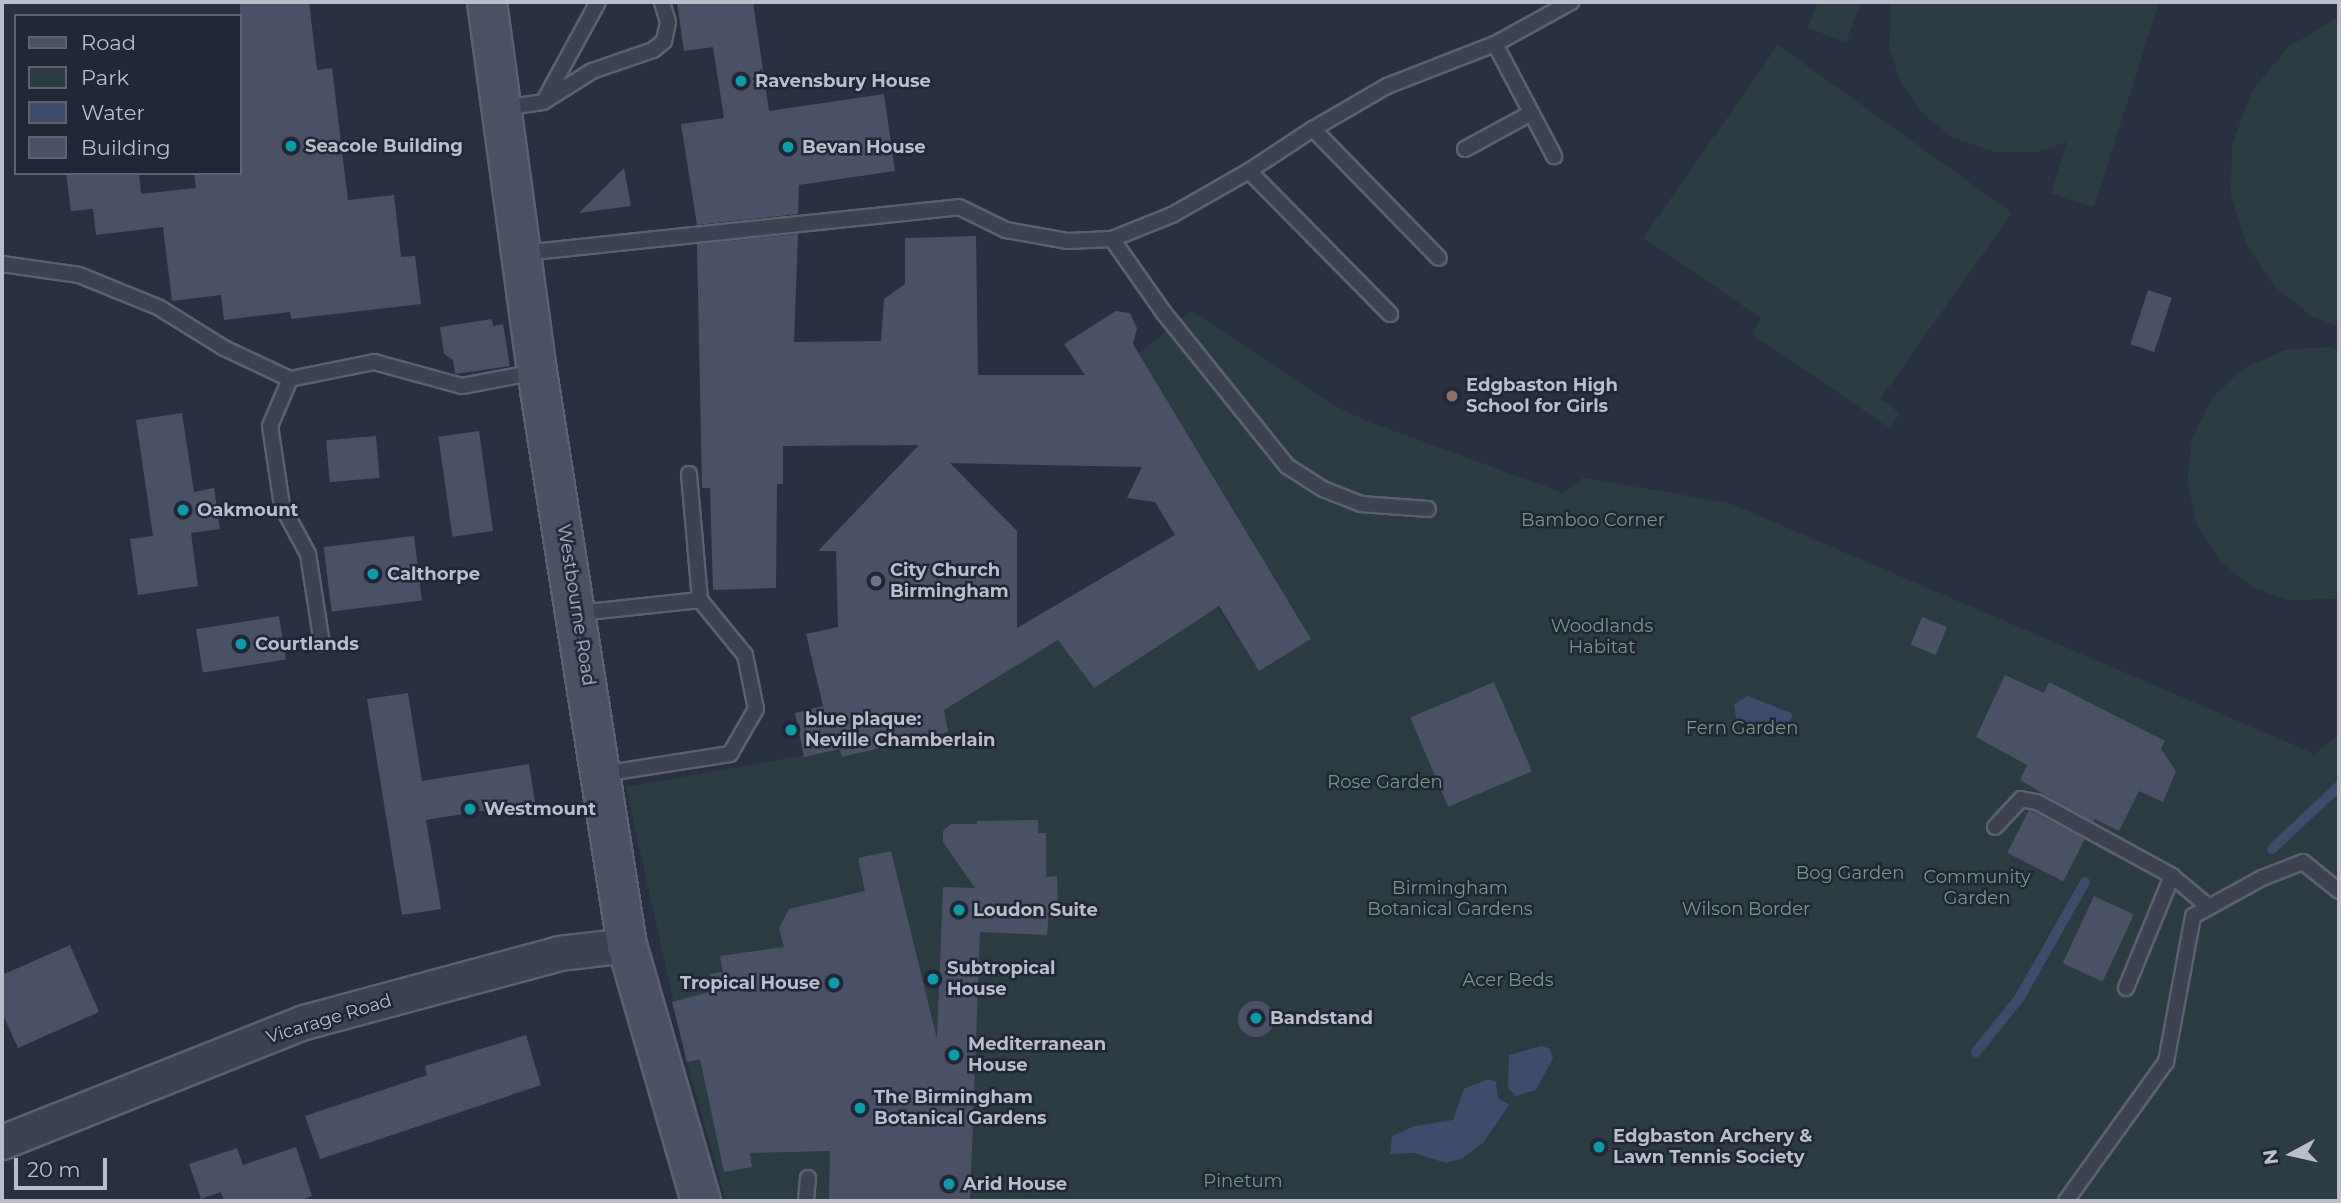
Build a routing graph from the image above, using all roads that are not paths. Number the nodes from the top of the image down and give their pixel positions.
1 (487, 2) edge
2 (598, 2) edge
3 (662, 2) edge
4 (1571, 2) edge
5 (1495, 44) junction
6 (543, 102) junction
7 (501, 109) junction
8 (1531, 113) junction
9 (1312, 129) junction
10 (1465, 149) dead end
11 (1554, 156) dead end
12 (1249, 171) junction
13 (1112, 239) junction
14 (522, 253) junction
15 (1439, 258) dead end
16 (2, 264) edge
17 (1390, 314) dead end
18 (537, 372) junction
19 (290, 379) junction
20 (689, 474) dead end
21 (1428, 509) dead end
22 (700, 600) junction
23 (578, 613) junction
24 (322, 644) dead end
25 (603, 774) junction
26 (1995, 827) dead end
27 (2172, 877) junction
28 (2339, 891) edge
29 (2209, 907) junction
30 (627, 945) junction
31 (2126, 988) dead end
32 (2, 1142) edge
33 (808, 1178) dead end
34 (701, 1201) edge
35 (806, 1201) edge
36 (2066, 1201) edge

1 - 7 main road, Westbourne Road
2 - 6 lane
3 - 6 lane
4 - 5 lane
5 - 8 lane
5 - 9 lane
6 - 7 lane
7 - 14 main road, Westbourne Road
8 - 10 lane
8 - 11 lane
9 - 12 lane
9 - 15 lane
12 - 13 lane
12 - 17 lane
13 - 14 lane
13 - 21 lane
14 - 18 main road, Westbourne Road
16 - 19 lane
18 - 19 lane
18 - 23 main road, Westbourne Road
19 - 24 lane
20 - 22 lane
22 - 23 lane
22 - 25 lane
23 - 25 main road, Westbourne Road
25 - 30 main road, Westbourne Road
26 - 27 lane
27 - 29 lane
27 - 31 lane
28 - 29 lane
29 - 36 lane
30 - 32 street, Vicarage Road
30 - 34 main road, Westbourne Road
33 - 35 lane

